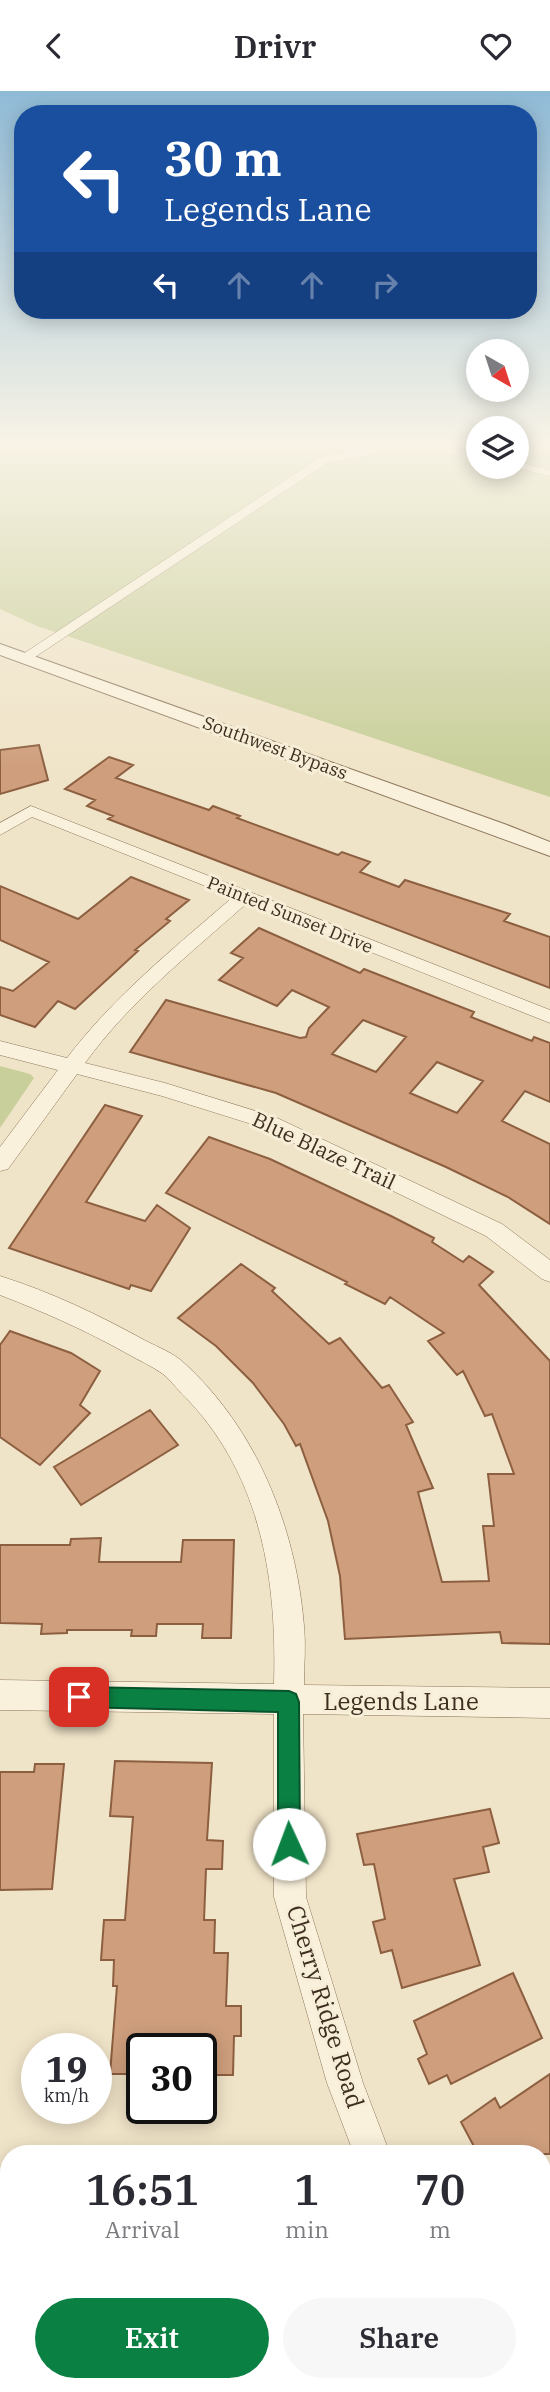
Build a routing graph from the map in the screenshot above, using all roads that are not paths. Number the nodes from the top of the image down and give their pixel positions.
1 (183, 552) edge
2 (0, 649) edge
3 (16, 663) junction
4 (0, 830) edge
5 (550, 850) edge
6 (244, 897) junction
7 (550, 1017) edge
8 (0, 1048) edge
9 (73, 1067) junction
10 (0, 1163) edge
11 (548, 1268) edge
12 (0, 1285) edge
13 (0, 1695) edge
14 (289, 1702) junction
15 (550, 1703) edge
16 (369, 2145) edge

1 - 3 street
2 - 3 street, Southwest Bypass
3 - 5 street, Southwest Bypass
4 - 6 street, Painted Sunset Drive
6 - 7 street, Painted Sunset Drive
6 - 9 street
8 - 9 street, Blue Blaze Trail
9 - 10 street
9 - 11 street, Blue Blaze Trail
12 - 14 street, Cherry Ridge Road
13 - 14 street, Legends Lane
14 - 15 street, Legends Lane
14 - 16 street, Cherry Ridge Road

